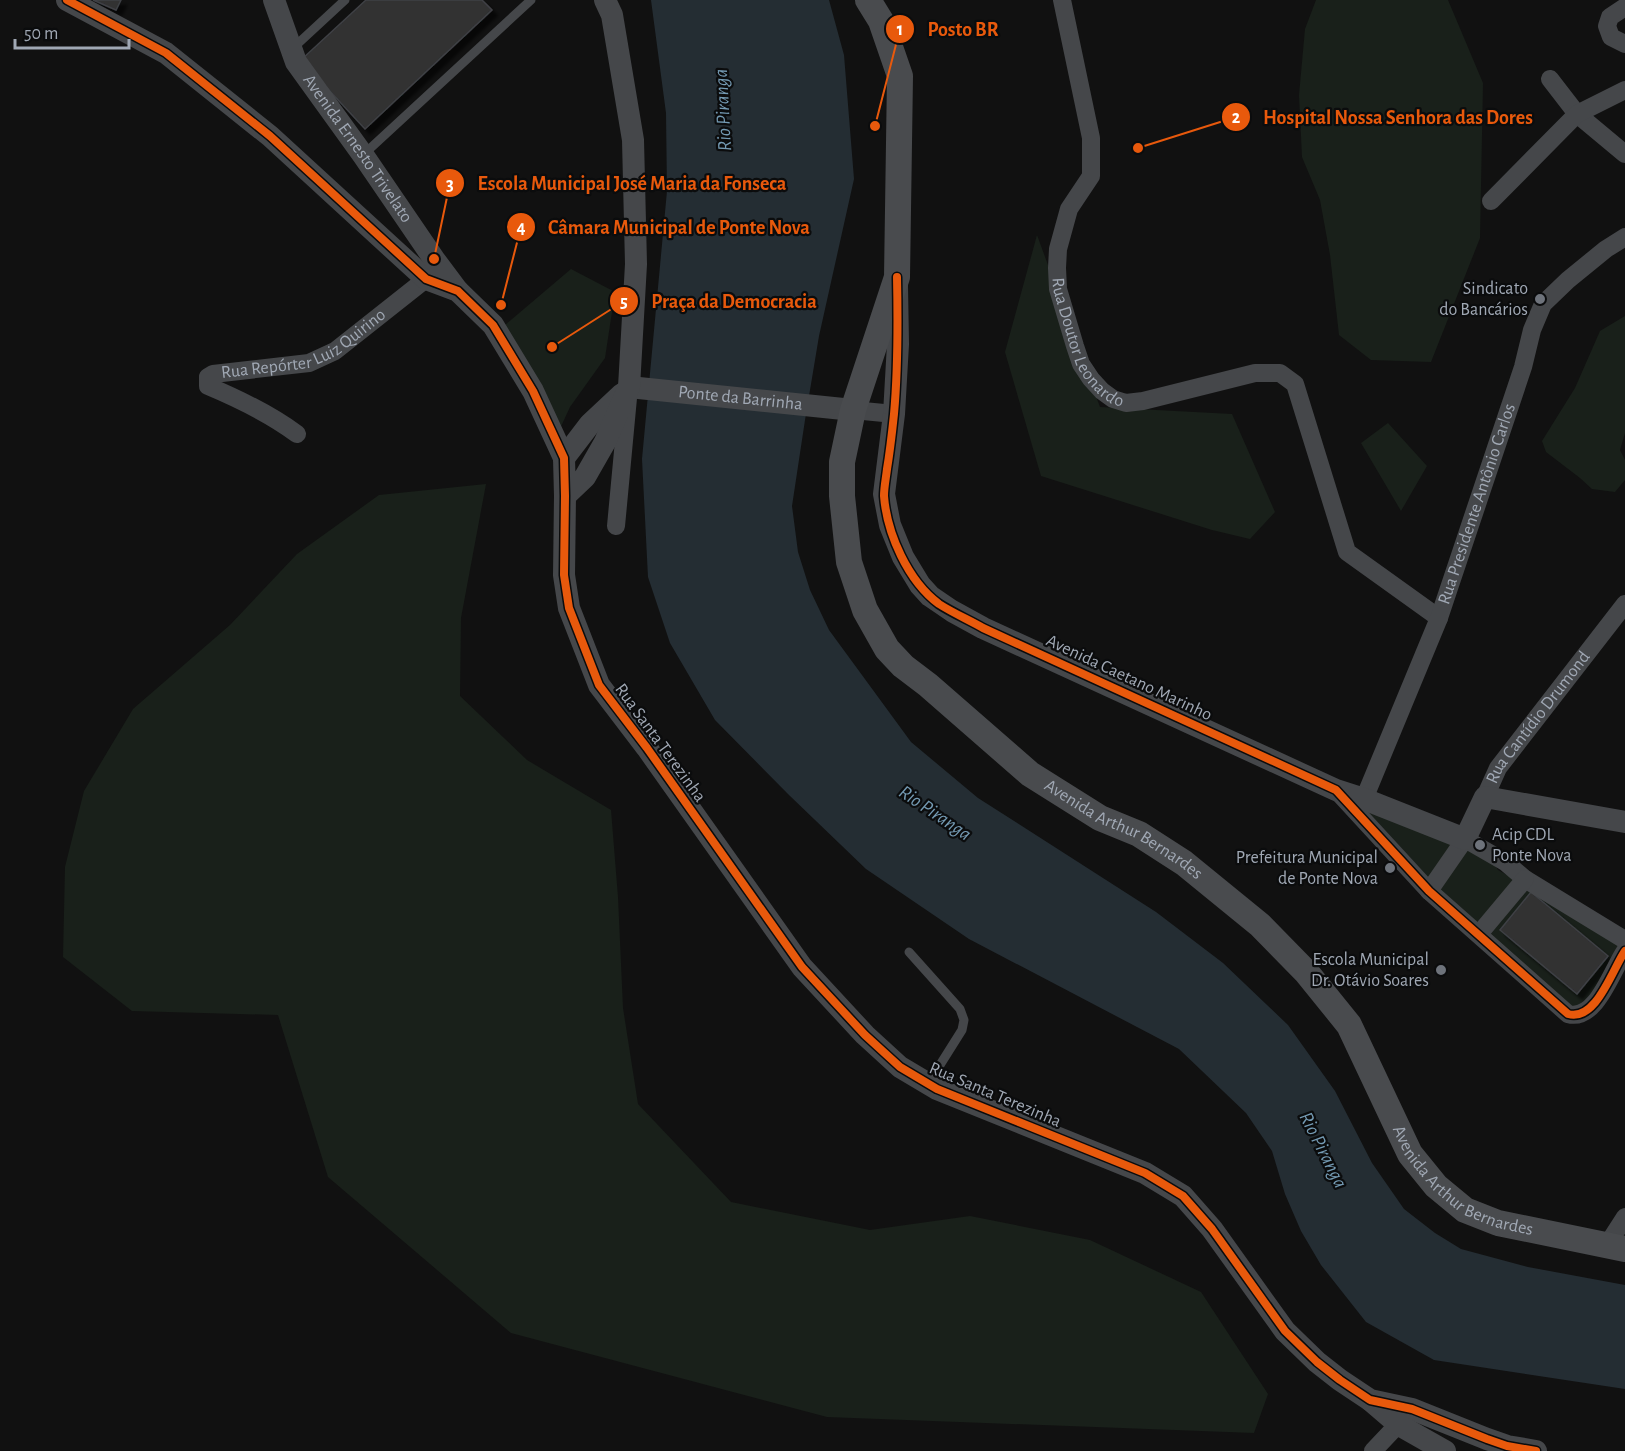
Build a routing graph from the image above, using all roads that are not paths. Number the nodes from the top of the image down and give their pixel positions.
1 (67, 0) edge
2 (274, 0) edge
3 (345, 0) edge
4 (531, 0) edge
5 (605, 0) edge
6 (868, 0) edge
7 (1062, 0) edge
8 (1619, 11) edge
9 (1625, 44) edge
10 (292, 50) junction
11 (1550, 79) dead end
12 (1625, 90) edge
13 (1577, 114) junction
14 (1625, 154) edge
15 (363, 155) junction
16 (1491, 201) dead end
17 (1625, 237) edge
18 (897, 277) junction
19 (426, 279) junction
20 (458, 291) junction
21 (634, 387) junction
22 (853, 410) junction
23 (894, 414) junction
24 (297, 434) dead end
25 (564, 458) junction
26 (565, 496) junction
27 (616, 526) dead end
28 (1625, 604) edge
29 (1439, 618) junction
30 (1336, 790) junction
31 (1485, 797) junction
32 (1364, 799) junction
33 (1625, 822) edge
34 (1465, 839) junction
35 (1526, 879) junction
36 (1429, 891) junction
37 (1479, 934) junction
38 (1625, 940) edge
39 (1625, 951) edge
40 (909, 952) dead end
41 (928, 1084) junction
42 (1625, 1218) edge
43 (1616, 1247) edge
44 (1405, 1417) junction
45 (1504, 1448) edge
46 (1373, 1451) edge
47 (1445, 1451) edge
48 (1536, 1451) edge

1 - 19 street
2 - 10 street, Avenida Ernesto Trivelato
3 - 10 lane
4 - 15 lane
5 - 21 street
6 - 18 main road, Avenida Arthur Bernardes
7 - 29 street, Rua Doutor Leonardo
8 - 9 street
10 - 15 street, Avenida Ernesto Trivelato
11 - 13 street
12 - 13 street
13 - 14 street
13 - 16 street
15 - 20 street, Avenida Ernesto Trivelato
17 - 29 street, Rua Presidente Antônio Carlos
18 - 22 main road, Avenida Arthur Bernardes
18 - 23 street, Avenida Caetano Marinho
19 - 20 street
19 - 24 street, Rua Repórter Luiz Quirino
20 - 25 street
21 - 22 street, Ponte da Barrinha
21 - 25 street
21 - 26 street
21 - 27 street
22 - 23 street
22 - 43 main road, Avenida Arthur Bernardes
23 - 30 street, Avenida Caetano Marinho
25 - 26 street, Rua Santa Terezinha
26 - 41 street, Rua Santa Terezinha
28 - 31 street, Rua Cantídio Drumond
29 - 32 street, Rua Presidente Antônio Carlos
30 - 32 street
30 - 36 street, Avenida Caetano Marinho
31 - 33 street
31 - 34 street, Rua Cantídio Drumond
32 - 34 street
34 - 35 street
34 - 36 street
35 - 37 street
35 - 38 street
36 - 37 street, Avenida Caetano Marinho
37 - 39 street, Avenida Caetano Marinho
40 - 41 lane
41 - 44 street, Rua Santa Terezinha
42 - 43 street
44 - 45 street
44 - 46 street
44 - 47 street
45 - 48 street

